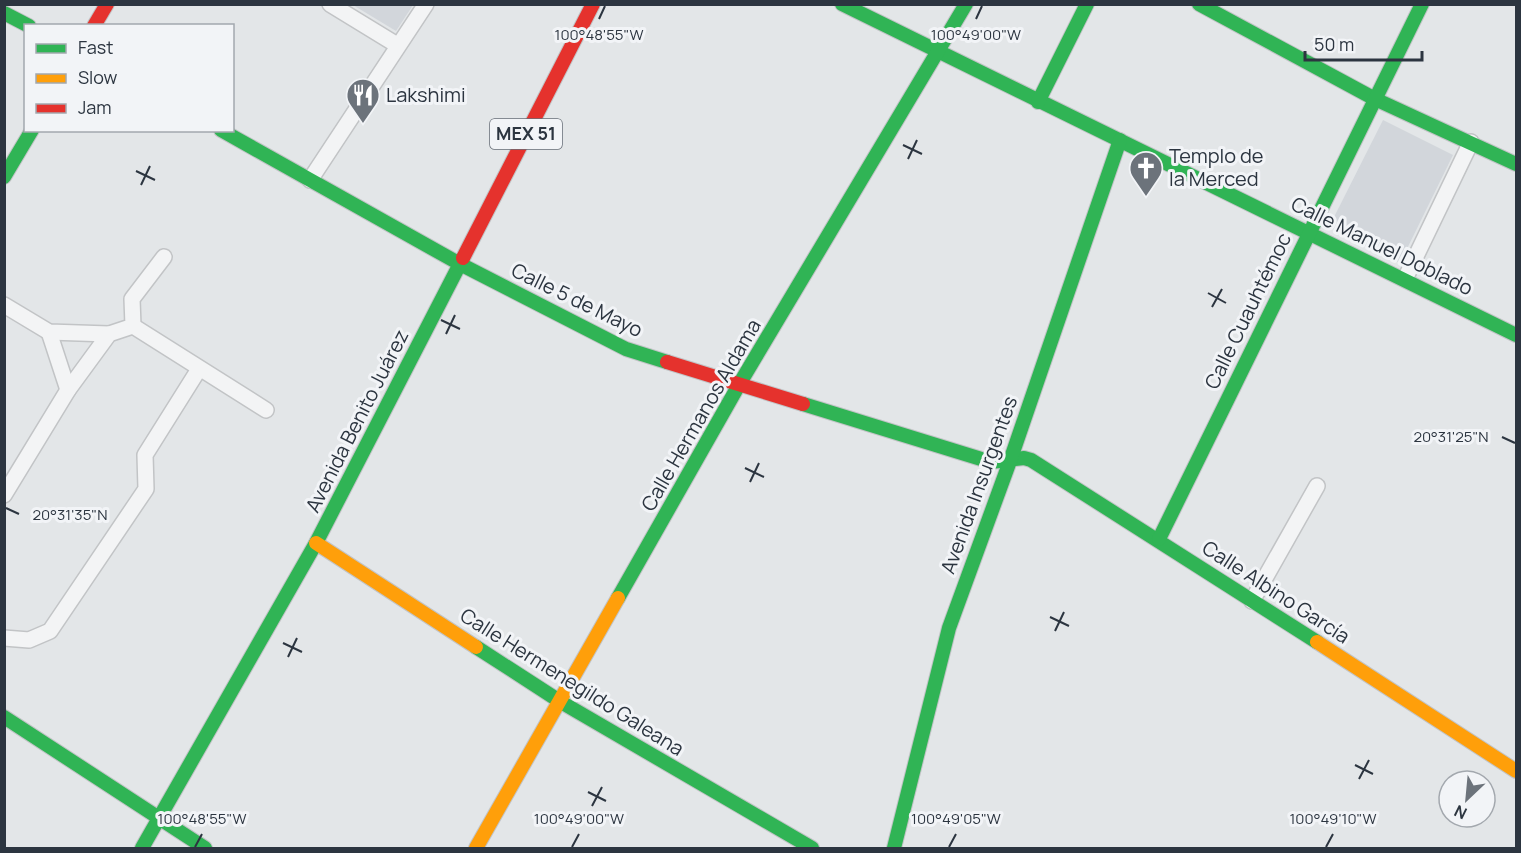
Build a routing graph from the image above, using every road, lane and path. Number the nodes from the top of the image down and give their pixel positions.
1 (107, 4) edge
2 (330, 4) edge
3 (426, 4) edge
4 (592, 4) edge
5 (842, 4) edge
6 (966, 4) edge
7 (1088, 4) edge
8 (1199, 4) edge
9 (1422, 4) edge
10 (4, 13) edge
11 (25, 24) edge
12 (95, 24) edge
13 (397, 45) junction
14 (939, 50) junction
15 (1375, 99) junction
16 (1038, 102) junction
17 (31, 132) edge
18 (225, 132) edge
19 (1119, 140) junction
20 (1471, 142) junction
21 (1516, 164) edge
22 (4, 177) edge
23 (310, 180) junction
24 (1309, 231) junction
25 (164, 257) dead end
26 (460, 264) junction
27 (1405, 279) junction
28 (4, 305) edge
29 (134, 326) junction
30 (49, 332) junction
31 (109, 334) junction
32 (1516, 335) edge
33 (199, 369) junction
34 (740, 383) junction
35 (68, 390) junction
36 (266, 410) dead end
37 (1010, 461) junction
38 (1317, 486) dead end
39 (4, 495) edge
40 (1159, 539) junction
41 (316, 543) junction
42 (1252, 601) junction
43 (4, 638) edge
44 (561, 702) junction
45 (4, 717) edge
46 (1516, 771) edge
47 (160, 818) junction
48 (142, 849) edge
49 (205, 849) edge
50 (477, 849) edge
51 (812, 849) edge
52 (894, 849) edge

1 - 12 main road
2 - 13 street
3 - 13 street
4 - 26 main road, Avenida Benito Juárez / MEX 51
5 - 14 main road, Calle Manuel Doblado
6 - 14 main road, Calle Hermanos Aldama
7 - 16 main road
8 - 15 main road
9 - 15 main road, Calle Cuauhtémoc
10 - 11 main road
13 - 23 street
14 - 16 main road, Calle Manuel Doblado
14 - 34 main road, Calle Hermanos Aldama
15 - 20 main road
15 - 24 main road, Calle Cuauhtémoc
16 - 19 main road, Calle Manuel Doblado
17 - 22 main road
18 - 23 main road, Calle 5 de Mayo
19 - 24 main road, Calle Manuel Doblado
19 - 37 main road, Avenida Insurgentes
20 - 21 main road
20 - 27 street
23 - 26 main road, Calle 5 de Mayo
24 - 27 main road, Calle Manuel Doblado
24 - 40 main road, Calle Cuauhtémoc
25 - 29 street
26 - 34 main road, Calle 5 de Mayo
26 - 41 main road, Avenida Benito Juárez
27 - 32 main road, Calle Manuel Doblado
28 - 30 street
29 - 31 street
29 - 33 street
30 - 31 street
30 - 35 street
31 - 35 street
33 - 36 street
33 - 43 street
34 - 37 main road, Calle 5 de Mayo
34 - 44 main road, Calle Hermanos Aldama
35 - 39 street
37 - 40 main road, Calle Albino García
37 - 52 main road, Avenida Insurgentes
38 - 42 street
40 - 42 main road, Calle Albino García
41 - 44 main road, Calle Hermenegildo Galeana
41 - 47 main road, Avenida Benito Juárez
42 - 46 main road, Calle Albino García
44 - 50 main road, Calle Hermanos Aldama
44 - 51 main road, Calle Hermenegildo Galeana
45 - 47 main road
47 - 48 main road, Avenida Benito Juárez
47 - 49 main road

